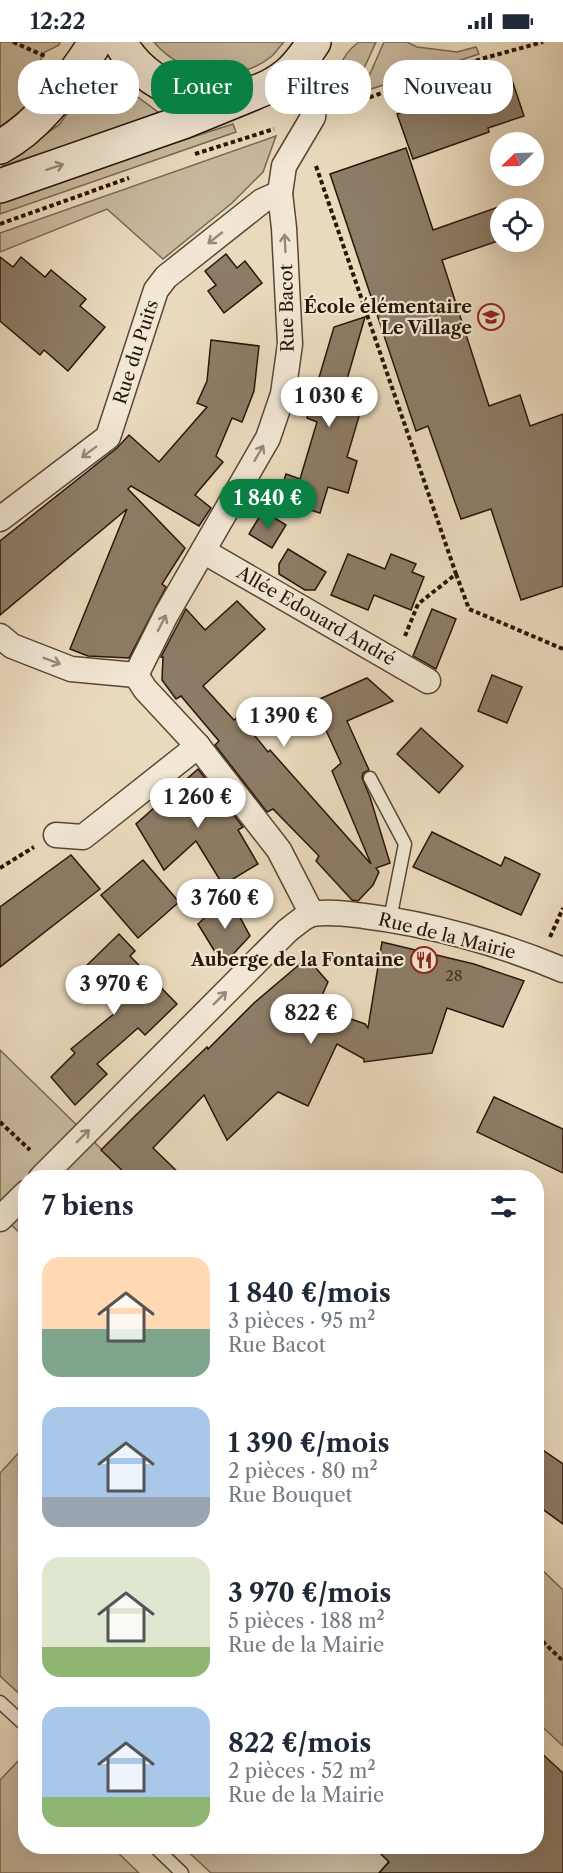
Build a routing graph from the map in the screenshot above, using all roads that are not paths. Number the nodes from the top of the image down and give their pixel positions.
1 (94, 42) edge
2 (120, 42) edge
3 (306, 52) edge
4 (254, 93) junction
5 (0, 147) edge
6 (0, 186) edge
7 (280, 194) junction
8 (0, 519) edge
9 (203, 551) junction
10 (0, 636) edge
11 (136, 675) junction
12 (428, 681) dead end
13 (198, 746) junction
14 (369, 778) dead end
15 (56, 835) road end
16 (312, 914) junction
17 (390, 919) junction
18 (563, 970) edge
19 (49, 1170) edge
20 (18, 1201) edge
21 (0, 1219) edge
22 (0, 1702) edge
23 (18, 1719) edge
24 (162, 1854) edge
25 (182, 1873) edge

1 - 5 street
2 - 4 street
3 - 4 street
3 - 7 street, Rue Bacot
6 -> 4 street
7 -> 8 street, Rue du Puits
9 -> 7 street, Rue Bacot
11 -> 9 street, Rue Bacot
9 - 12 street, Allée Edouard André
10 -> 11 street
11 - 13 street
13 - 15 street
13 - 16 street
14 - 17 lane
16 - 17 street, Rue de la Mairie
19 -> 16 street
17 - 18 street, Rue de la Mairie
20 - 21 street
22 - 23 lane
24 - 25 lane

